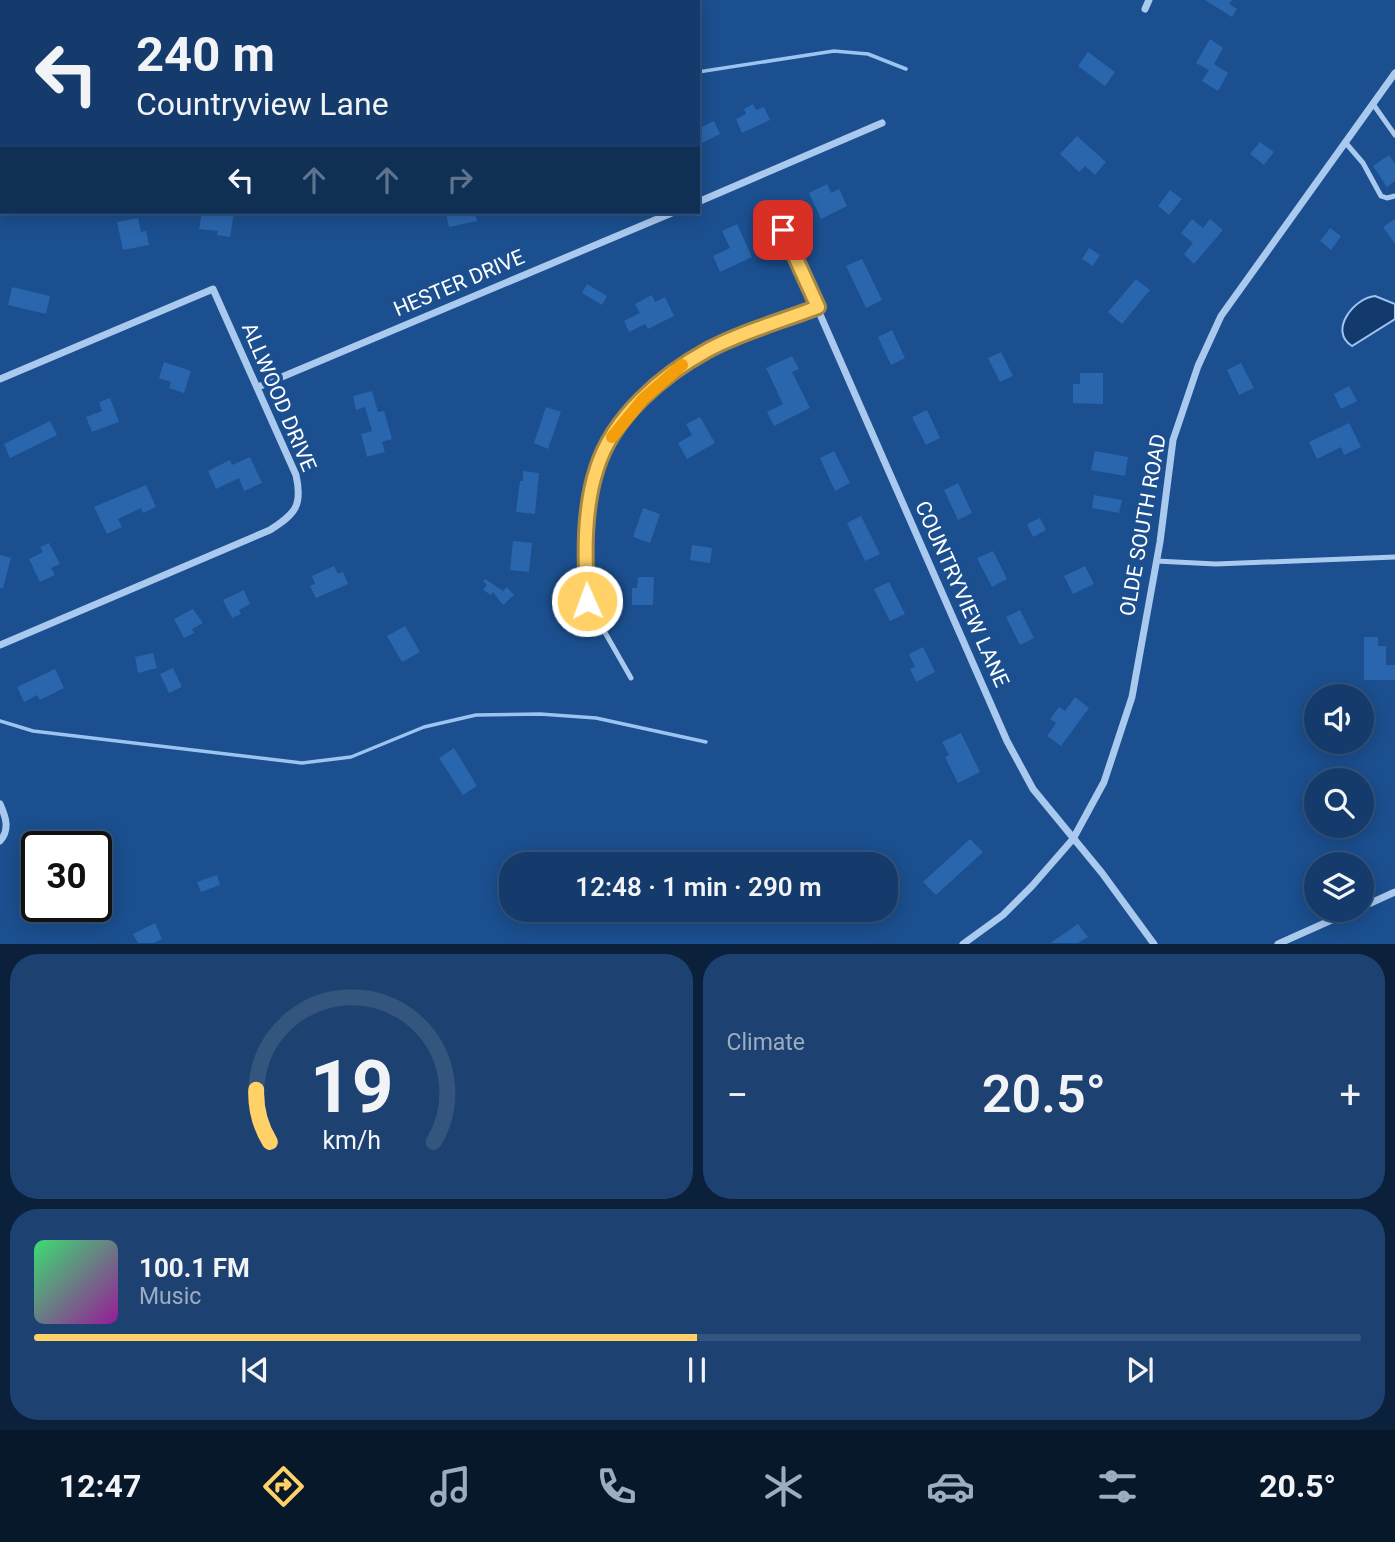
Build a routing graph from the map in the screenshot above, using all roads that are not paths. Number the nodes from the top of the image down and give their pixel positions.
1 (1149, 0) edge
2 (1145, 9) dead end
3 (1395, 73) edge
4 (1373, 104) junction
5 (882, 123) dead end
6 (1395, 135) edge
7 (1345, 142) junction
8 (1395, 196) edge
9 (700, 201) edge
10 (669, 214) edge
11 (783, 230) dead end
12 (818, 307) junction
13 (0, 379) edge
14 (258, 387) junction
15 (1395, 557) edge
16 (1156, 561) junction
17 (587, 601) joint
18 (0, 645) edge
19 (631, 678) dead end
20 (0, 804) edge
21 (1073, 839) junction
22 (0, 841) edge
23 (1395, 892) edge
24 (1374, 902) edge
25 (1326, 922) edge
26 (963, 943) edge
27 (1154, 943) edge
28 (1278, 943) edge

1 - 2 street
3 - 4 street, OLDE SOUTH ROAD
4 - 6 lane
4 - 7 street, OLDE SOUTH ROAD
5 - 9 street
7 - 8 lane
7 - 16 street, OLDE SOUTH ROAD
10 - 14 street, HESTER DRIVE
11 - 12 street, COUNTRYVIEW LANE
12 - 17 street
12 - 21 street, COUNTRYVIEW LANE
13 - 14 street, ALLWOOD DRIVE
14 - 18 street, ALLWOOD DRIVE
15 - 16 lane
16 - 21 street, OLDE SOUTH ROAD
17 - 19 lane
20 - 22 street
21 - 26 street, OLDE SOUTH ROAD
21 - 27 street, COUNTRYVIEW LANE
23 - 24 street
25 - 28 street

